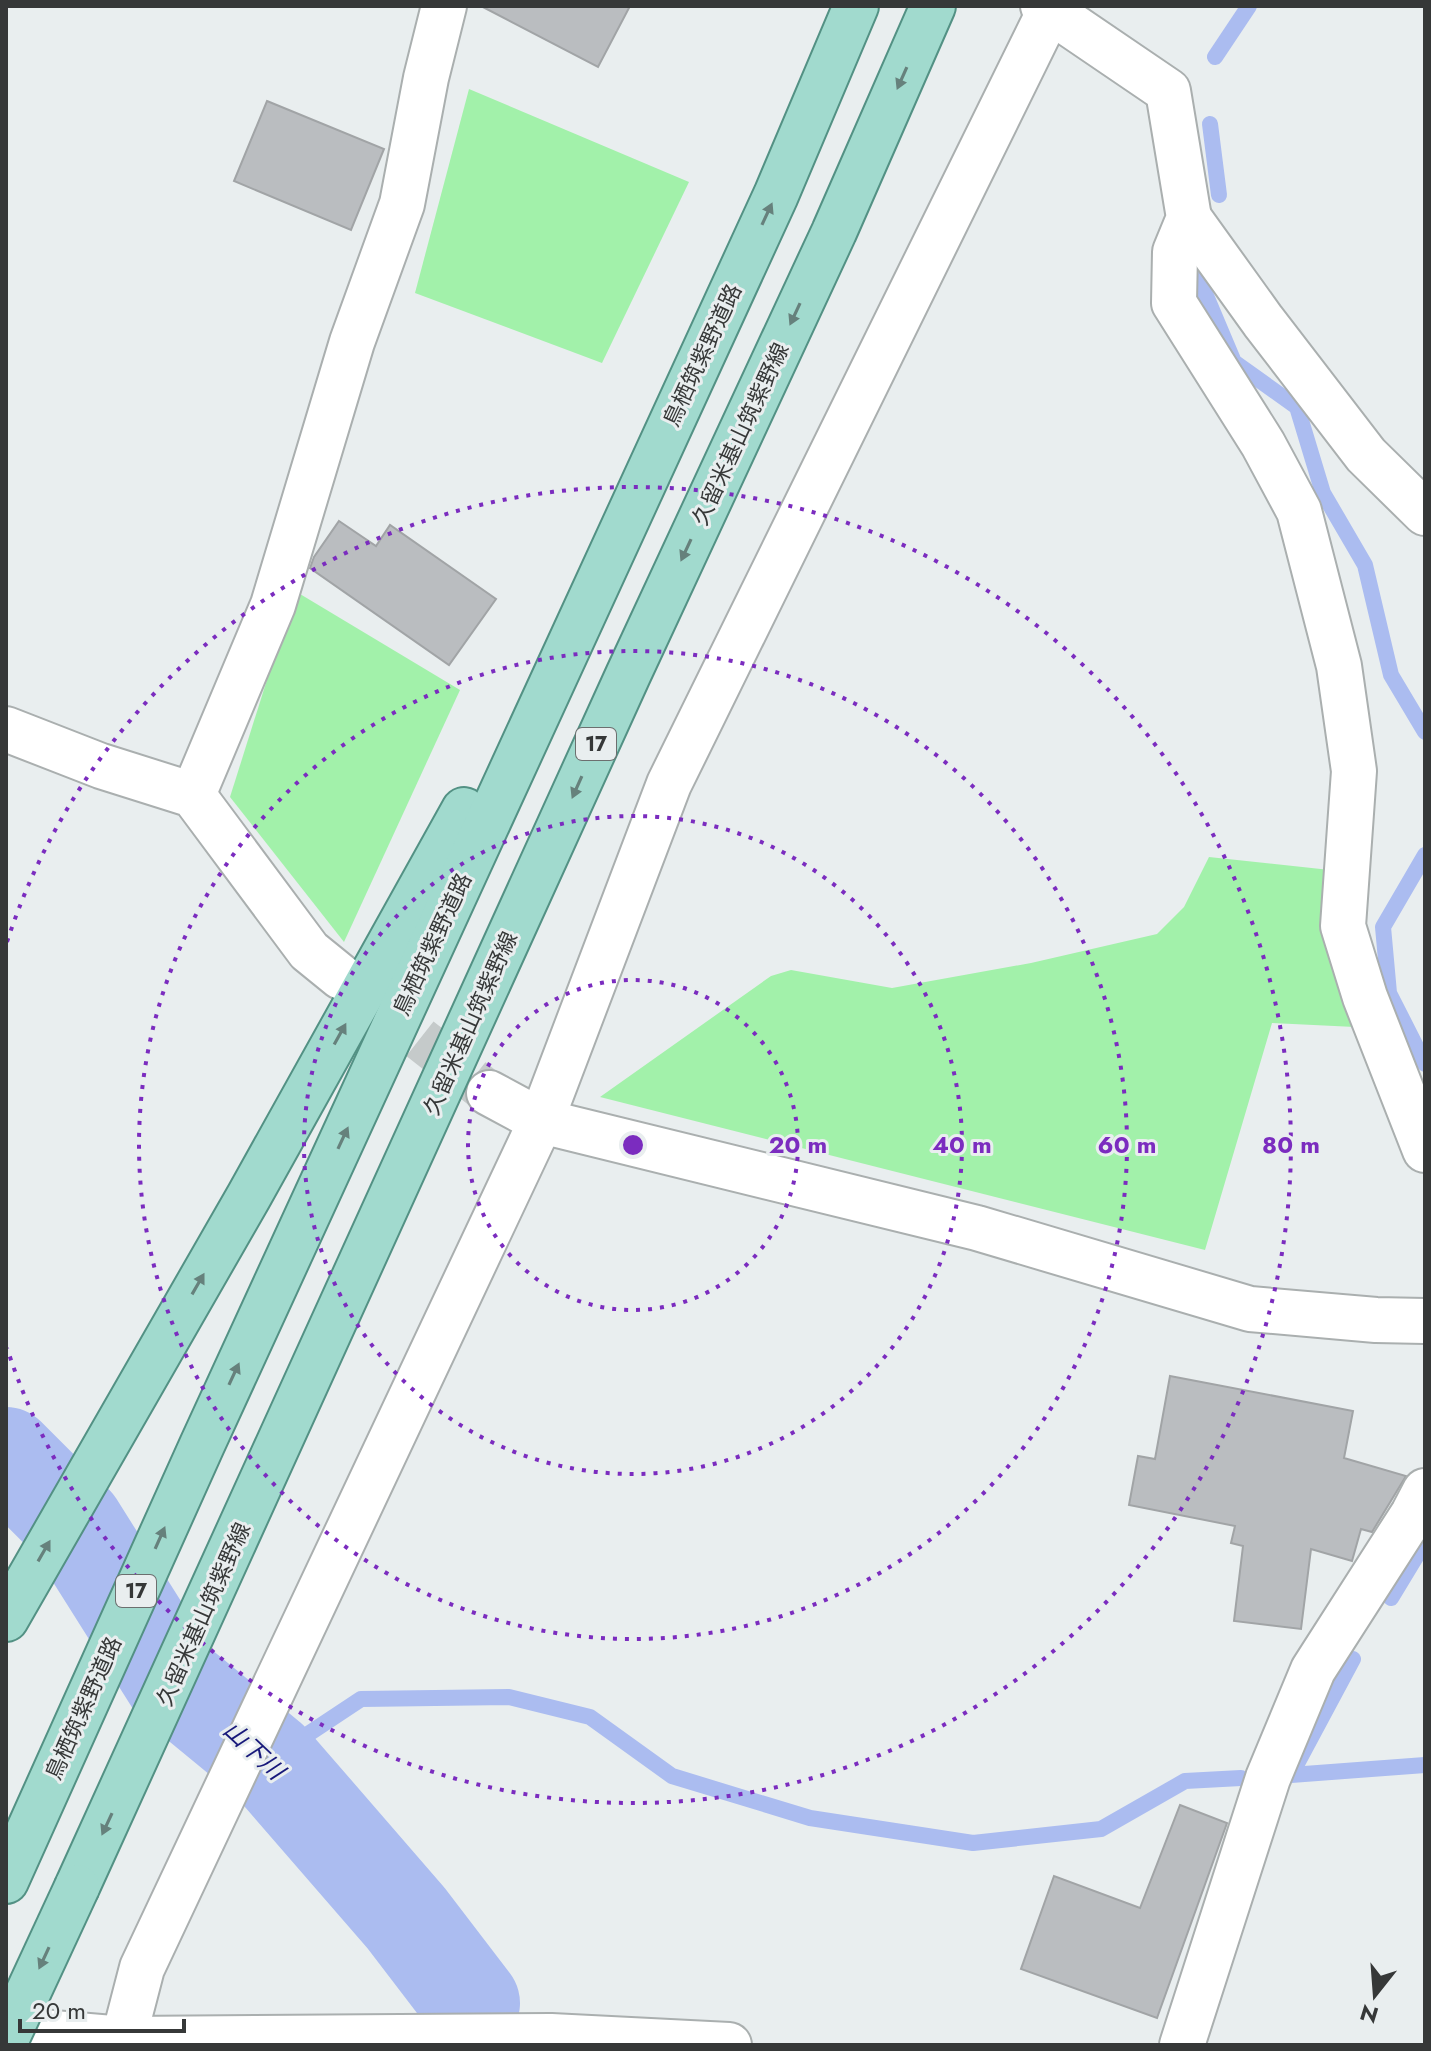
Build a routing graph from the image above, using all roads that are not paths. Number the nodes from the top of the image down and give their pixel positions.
1 (444, 6) edge
2 (856, 6) edge
3 (933, 6) edge
4 (1048, 8) edge
5 (1189, 218) junction
6 (636, 494) junction
7 (1425, 513) edge
8 (6, 729) edge
9 (193, 795) junction
10 (341, 977) tunnel mouth
11 (489, 1093) tunnel mouth
12 (541, 1121) junction
13 (1425, 1150) edge
14 (1425, 1321) edge
15 (1425, 1491) edge
16 (6, 1619) edge
17 (13, 1866) edge
18 (6, 2029) edge
19 (6, 2040) edge
20 (123, 2042) edge
21 (729, 2045) edge
22 (1182, 2045) edge

1 - 9 street
6 -> 2 main road, 鳥栖筑紫野道路 / 17
3 -> 19 main road, 久留米基山筑紫野線 / 17, bridge
4 - 5 street
4 - 12 street
5 - 7 street
5 - 13 street
16 -> 6 main road
17 -> 6 main road, 鳥栖筑紫野道路 / 17
8 - 9 street
9 - 10 street
11 - 12 street
12 - 14 street
12 - 20 street
15 - 22 street
18 - 20 street
20 - 21 street

